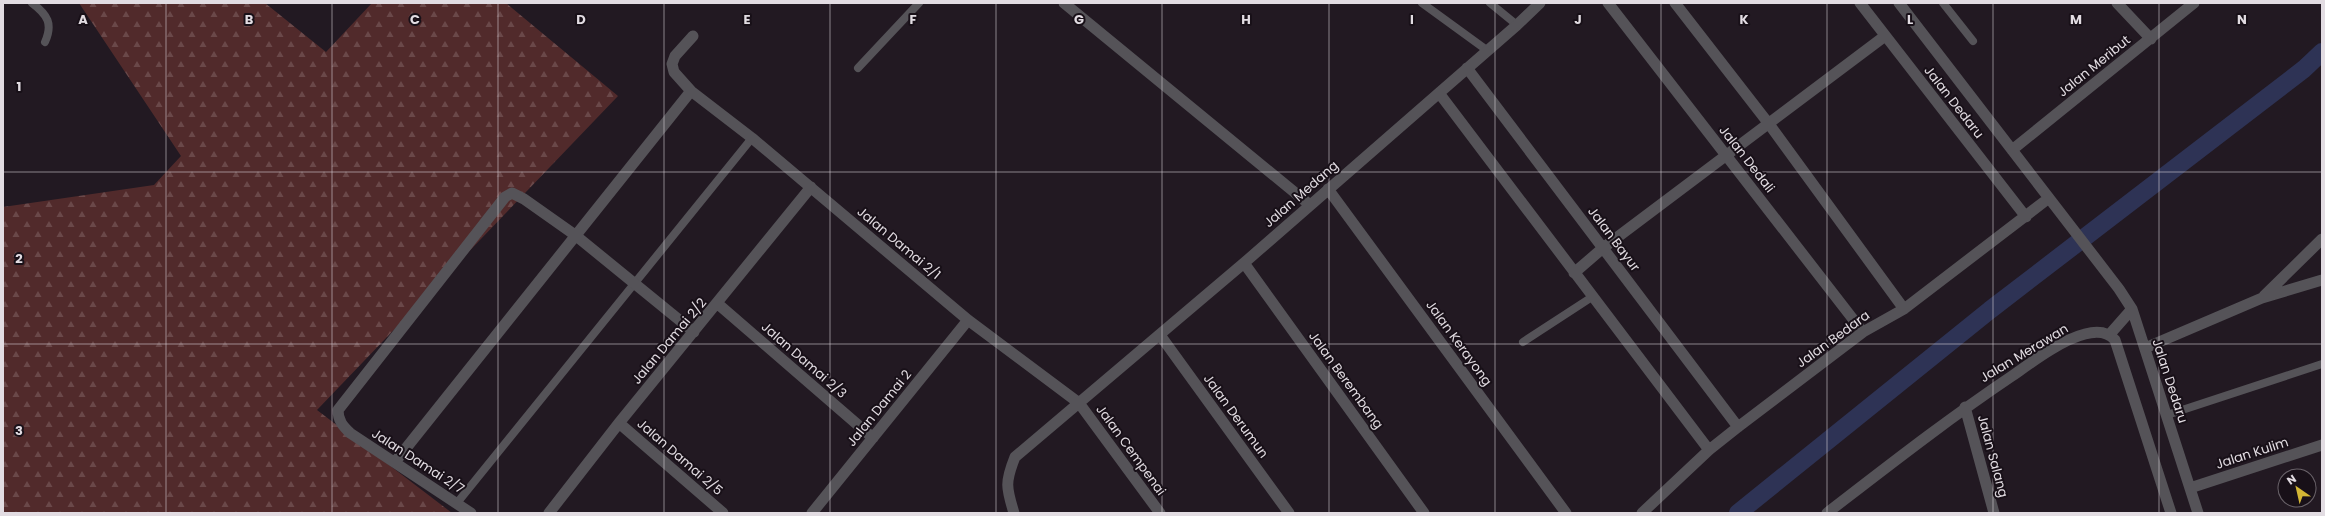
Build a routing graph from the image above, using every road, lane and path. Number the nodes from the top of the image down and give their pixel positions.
1 (32, 3) edge
2 (919, 3) edge
3 (1064, 3) edge
4 (1422, 3) edge
5 (1490, 3) edge
6 (1540, 3) edge
7 (1608, 3) edge
8 (1675, 3) edge
9 (1860, 3) edge
10 (1899, 3) edge
11 (1944, 3) edge
12 (2117, 3) edge
13 (2194, 3) edge
14 (1517, 25) junction
15 (693, 36) dead end
16 (1885, 36) junction
17 (2150, 38) junction
18 (1973, 41) dead end
19 (45, 42) dead end
20 (1488, 51) junction
21 (858, 68) dead end
22 (1467, 68) junction
23 (691, 91) junction
24 (1439, 93) junction
25 (1769, 124) junction
26 (752, 138) junction
27 (2012, 150) junction
28 (1727, 156) junction
29 (812, 187) junction
30 (1328, 189) junction
31 (2049, 198) junction
32 (1310, 205) junction
33 (2026, 217) junction
34 (576, 235) junction
35 (2322, 239) edge
36 (1603, 248) junction
37 (1244, 263) junction
38 (1574, 273) junction
39 (2322, 280) edge
40 (634, 282) junction
41 (1592, 297) junction
42 (2262, 298) junction
43 (718, 304) junction
44 (1904, 309) junction
45 (2132, 309) junction
46 (968, 320) junction
47 (694, 332) junction
48 (1863, 332) junction
49 (2110, 334) junction
50 (1160, 335) junction
51 (1523, 342) dead end
52 (2145, 348) junction
53 (2322, 364) edge
54 (1079, 403) junction
55 (1965, 407) junction
56 (2166, 416) junction
57 (619, 423) junction
58 (1738, 427) junction
59 (873, 438) junction
60 (2322, 445) edge
61 (1709, 450) junction
62 (395, 462) junction
63 (2190, 488) junction
64 (457, 503) junction
65 (471, 513) edge
66 (549, 513) edge
67 (723, 513) edge
68 (812, 513) edge
69 (1014, 513) edge
70 (1160, 513) edge
71 (1289, 513) edge
72 (1424, 513) edge
73 (1566, 513) edge
74 (1642, 513) edge
75 (1827, 513) edge
76 (1994, 513) edge
77 (2171, 513) edge
78 (2198, 513) edge

1 - 19 lane
2 - 21 lane
3 - 32 street
4 - 20 lane
5 - 14 lane
6 - 14 street, Jalan Medang
7 - 28 street, Jalan Dedali
8 - 25 street
9 - 16 street, Jalan Dedaru
10 - 27 street, Jalan Dedaru
11 - 18 lane
12 - 17 street
13 - 17 street, Jalan Meribut
14 - 20 street, Jalan Medang
15 - 23 street, Jalan Damai 2/1
16 - 25 street
16 - 33 street, Jalan Dedaru
17 - 27 street, Jalan Meribut
20 - 22 street, Jalan Medang
22 - 24 street, Jalan Medang
22 - 36 street, Jalan Bayur
23 - 26 street, Jalan Damai 2/1
23 - 34 street
24 - 30 street, Jalan Medang
24 - 38 street
25 - 28 street
25 - 44 street
26 - 29 street, Jalan Damai 2/1
26 - 40 lane
27 - 31 street, Jalan Dedaru
28 - 36 street
28 - 48 street, Jalan Dedali
29 - 43 street, Jalan Damai 2/2
29 - 46 street, Jalan Damai 2/1
30 - 32 street, Jalan Medang
30 - 73 street, Jalan Kerayong
31 - 33 street, Jalan Bedara
31 - 45 street, Jalan Dedaru
32 - 37 street, Jalan Medang
33 - 44 street, Jalan Bedara
34 - 40 street
34 - 62 street
34 - 62 street, Jalan Damai 2/7
35 - 42 street
36 - 38 street
36 - 58 street, Jalan Bayur
37 - 50 street, Jalan Medang
37 - 72 street, Jalan Berembang
38 - 41 street
39 - 42 street
40 - 47 street
40 - 64 lane
41 - 51 lane
41 - 61 street
42 - 52 street
43 - 47 street, Jalan Damai 2/2
43 - 59 street, Jalan Damai 2/3
44 - 48 street, Jalan Bedara
45 - 49 street
45 - 52 street, Jalan Dedaru
46 - 54 street, Jalan Damai 2/1
46 - 59 street, Jalan Damai 2
47 - 57 street, Jalan Damai 2/2
48 - 58 street, Jalan Bedara
49 - 55 street, Jalan Merawan
49 - 77 street
50 - 54 street, Jalan Medang
50 - 71 street, Jalan Derumun
52 - 56 street, Jalan Dedaru
53 - 56 lane
54 - 69 street
54 - 70 street, Jalan Cempenai
55 - 75 street, Jalan Merawan
55 - 76 street, Jalan Salang
56 - 63 street, Jalan Dedaru
57 - 66 street, Jalan Damai 2/2
57 - 67 street, Jalan Damai 2/5
58 - 61 street, Jalan Bedara
59 - 68 street, Jalan Damai 2
60 - 63 street, Jalan Kulim
61 - 74 street, Jalan Bedara
62 - 64 street, Jalan Damai 2/7
63 - 78 street, Jalan Dedaru
64 - 65 street, Jalan Damai 2/7

